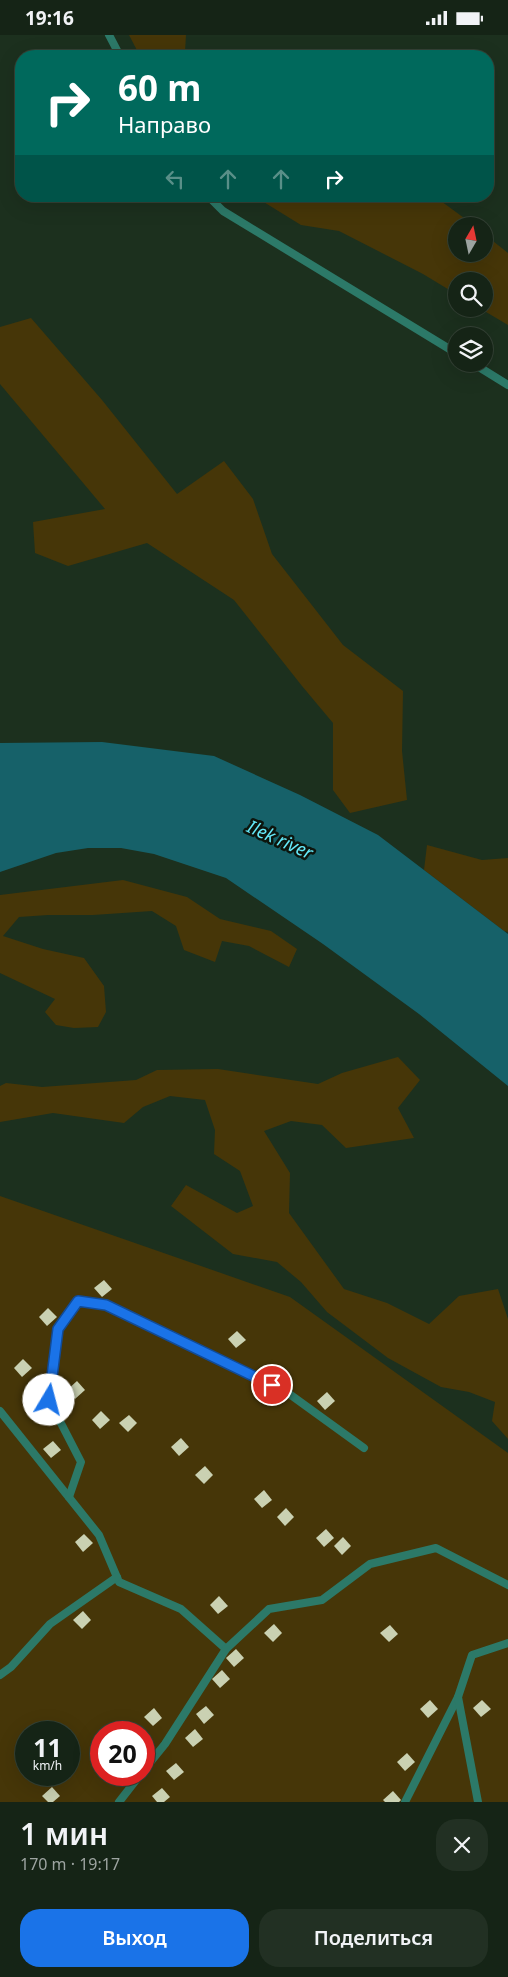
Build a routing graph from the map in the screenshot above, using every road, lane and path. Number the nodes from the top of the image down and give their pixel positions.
1 (108, 35) edge
2 (117, 50) edge
3 (214, 202) edge
4 (448, 348) edge
5 (487, 372) edge
6 (508, 385) edge
7 (0, 1411) edge
8 (364, 1448) dead end
9 (69, 1497) junction
10 (116, 1577) junction
11 (508, 1585) edge
12 (508, 1643) edge
13 (226, 1649) junction
14 (0, 1675) edge
15 (458, 1697) junction
16 (155, 1756) edge
17 (131, 1786) edge
18 (119, 1802) edge
19 (405, 1802) edge
20 (478, 1802) edge

1 - 2 lane
3 - 4 lane
5 - 6 lane
7 - 9 lane
8 - 9 lane
9 - 10 lane
10 - 13 lane
10 - 14 lane
11 - 13 lane
12 - 15 lane
13 - 16 lane
15 - 19 lane
15 - 20 lane
17 - 18 lane

